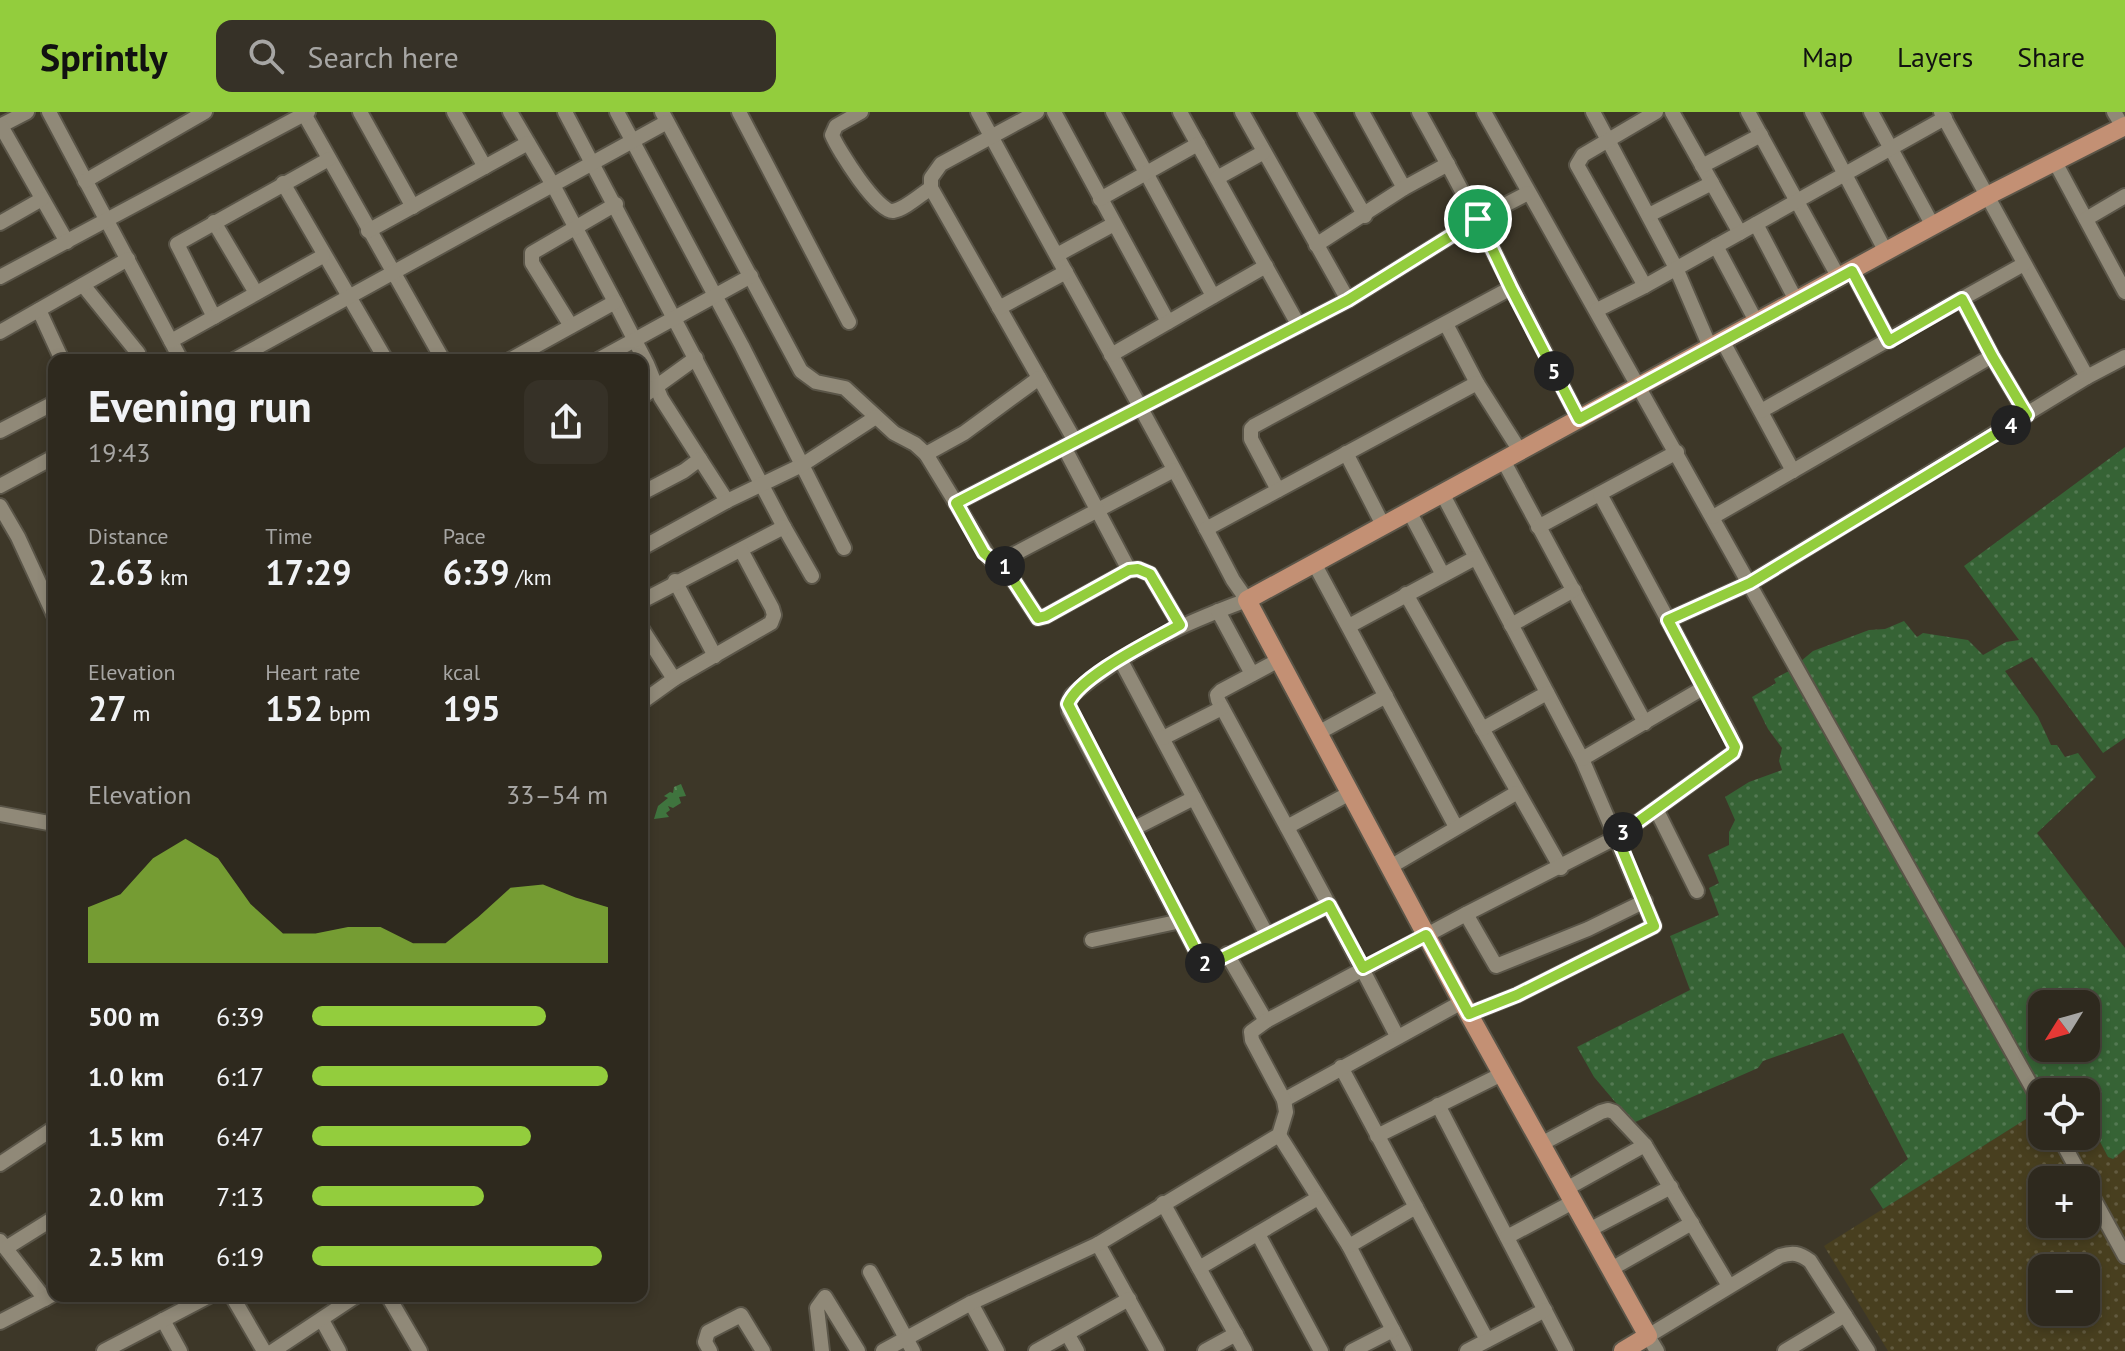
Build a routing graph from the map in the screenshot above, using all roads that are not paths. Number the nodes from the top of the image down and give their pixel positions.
1 (27, 112) edge
2 (49, 112) edge
3 (360, 112) edge
4 (454, 112) edge
5 (510, 112) edge
6 (565, 112) edge
7 (617, 112) edge
8 (739, 112) edge
9 (861, 112) edge
10 (978, 112) edge
11 (1037, 112) edge
12 (1054, 112) edge
13 (1113, 112) edge
14 (1180, 112) edge
15 (1242, 112) edge
16 (1305, 112) edge
17 (1362, 112) edge
18 (1419, 112) edge
19 (1484, 112) edge
20 (1593, 112) edge
21 (1656, 112) edge
22 (1672, 112) edge
23 (1748, 112) edge
24 (1812, 112) edge
25 (1871, 112) edge
26 (305, 113) edge
27 (197, 114) edge
28 (1943, 115) edge
29 (664, 117) edge
30 (2121, 122) edge
31 (0, 126) edge
32 (1761, 135) junction
33 (991, 136) junction
34 (1609, 139) junction
35 (632, 140) junction
36 (528, 143) junction
37 (1198, 144) junction
38 (1891, 148) junction
39 (1264, 152) junction
40 (329, 159) junction
41 (593, 162) junction
42 (2055, 162) junction
43 (1448, 164) junction
44 (1702, 166) junction
45 (485, 167) junction
46 (1146, 173) junction
47 (1843, 175) junction
48 (1217, 178) junction
49 (85, 181) junction
50 (283, 183) junction
51 (1712, 183) junction
52 (553, 185) junction
53 (931, 188) junction
54 (1404, 188) junction
55 (1528, 193) junction
56 (1989, 195) junction
57 (2125, 196) edge
58 (42, 199) junction
59 (1100, 199) junction
60 (1798, 201) junction
61 (616, 204) junction
62 (413, 207) junction
63 (1649, 215) junction
64 (1365, 216) junction
65 (1478, 219) junction
66 (2086, 219) junction
67 (106, 220) junction
68 (214, 222) junction
69 (0, 223) edge
70 (1114, 224) junction
71 (1756, 224) junction
72 (1933, 226) junction
73 (575, 227) junction
74 (368, 231) junction
75 (1740, 233) junction
76 (67, 242) junction
77 (1316, 245) junction
78 (1716, 246) junction
79 (1886, 252) junction
80 (1057, 255) junction
81 (323, 256) junction
82 (128, 259) junction
83 (2024, 264) junction
84 (1266, 266) junction
85 (1676, 268) junction
86 (1066, 272) junction
87 (392, 273) junction
88 (1845, 274) junction
89 (751, 276) junction
90 (0, 277) edge
91 (83, 285) junction
92 (1645, 286) junction
93 (1511, 288) junction
94 (2125, 292) edge
95 (256, 293) junction
96 (350, 295) junction
97 (714, 295) junction
98 (1213, 296) junction
99 (1962, 299) junction
100 (1348, 300) junction
101 (615, 302) junction
102 (1797, 302) junction
103 (999, 308) junction
104 (39, 310) junction
105 (1597, 310) junction
106 (214, 317) junction
107 (674, 317) junction
108 (849, 322) dead end
109 (1168, 322) junction
110 (1757, 323) junction
111 (1446, 324) junction
112 (571, 326) junction
113 (1299, 326) junction
114 (0, 332) edge
115 (635, 339) junction
116 (171, 341) junction
117 (1889, 341) junction
118 (1716, 343) junction
119 (59, 354) edge
120 (137, 354) edge
121 (178, 354) edge
122 (245, 354) edge
123 (383, 354) edge
124 (439, 354) edge
125 (521, 354) edge
126 (609, 354) edge
127 (641, 354) edge
128 (1111, 355) junction
129 (1992, 356) junction
130 (2125, 357) edge
131 (696, 358) junction
132 (648, 369) edge
133 (2087, 377) junction
134 (1039, 378) junction
135 (1477, 383) junction
136 (1640, 386) junction
137 (656, 388) junction
138 (648, 393) edge
139 (48, 406) edge
140 (1142, 406) junction
141 (1761, 411) junction
142 (2027, 415) junction
143 (876, 417) junction
144 (1579, 419) junction
145 (0, 431) edge
146 (1069, 444) junction
147 (1520, 451) junction
148 (1677, 452) junction
149 (1346, 453) junction
150 (926, 454) junction
151 (700, 459) junction
152 (48, 460) edge
153 (1503, 460) junction
154 (802, 465) junction
155 (1174, 470) junction
156 (1793, 471) junction
157 (761, 484) junction
158 (0, 486) edge
159 (648, 486) edge
160 (1278, 490) junction
161 (1442, 493) junction
162 (1600, 494) junction
163 (727, 501) junction
164 (956, 503) junction
165 (0, 506) edge
166 (1098, 509) junction
167 (1409, 511) junction
168 (1713, 517) junction
169 (1383, 525) junction
170 (784, 527) junction
171 (1538, 527) junction
172 (1206, 529) junction
173 (648, 545) edge
174 (844, 548) dead end
175 (741, 550) junction
176 (1475, 558) junction
177 (1001, 561) junction
178 (1314, 563) junction
179 (1129, 570) junction
180 (1443, 575) junction
181 (812, 576) dead end
182 (675, 581) junction
183 (1750, 583) junction
184 (1574, 590) junction
185 (1406, 594) junction
186 (648, 597) edge
187 (1247, 600) junction
188 (48, 603) edge
189 (1218, 611) junction
190 (1668, 620) junction
191 (1180, 625) junction
192 (1511, 625) junction
193 (1349, 626) junction
194 (648, 638) edge
195 (715, 656) junction
196 (1120, 659) junction
197 (1279, 660) junction
198 (1252, 674) junction
199 (674, 679) junction
200 (1703, 688) junction
201 (1547, 693) junction
202 (1386, 696) junction
203 (648, 698) edge
204 (1222, 708) junction
205 (1645, 723) junction
206 (1482, 729) junction
207 (1318, 733) junction
208 (1163, 738) junction
209 (1582, 759) junction
210 (1350, 793) junction
211 (1516, 793) junction
212 (1194, 798) junction
213 (1656, 809) junction
214 (0, 816) edge
215 (48, 823) edge
216 (1287, 827) junction
217 (1456, 827) junction
218 (1133, 829) junction
219 (1617, 837) junction
220 (1390, 867) junction
221 (1561, 868) junction
222 (1697, 891) dead end
223 (1645, 901) junction
224 (1329, 905) junction
225 (1466, 914) junction
226 (1181, 921) junction
227 (1267, 935) junction
228 (1426, 935) junction
229 (1092, 940) dead end
230 (1227, 954) junction
231 (1363, 968) junction
232 (1466, 1008) junction
233 (1266, 1021) junction
234 (1397, 1036) junction
235 (1341, 1067) junction
236 (1502, 1074) junction
237 (2028, 1080) edge
238 (1284, 1100) junction
239 (1438, 1105) junction
240 (48, 1131) edge
241 (1279, 1135) junction
242 (1377, 1136) junction
243 (1541, 1144) junction
244 (1645, 1145) junction
245 (2, 1158) edge
246 (1671, 1187) junction
247 (1570, 1196) junction
248 (1318, 1198) junction
249 (1163, 1203) junction
250 (1416, 1207) junction
251 (2100, 1210) edge
252 (48, 1221) edge
253 (1692, 1223) junction
254 (1589, 1230) junction
255 (1258, 1234) junction
256 (1507, 1237) junction
257 (1098, 1244) junction
258 (3, 1245) edge
259 (1349, 1246) junction
260 (2125, 1256) edge
261 (1199, 1268) junction
262 (1611, 1269) junction
263 (870, 1272) dead end
264 (1729, 1286) junction
265 (48, 1296) edge
266 (48, 1298) edge
267 (1129, 1299) junction
268 (198, 1302) edge
269 (235, 1302) edge
270 (348, 1302) edge
271 (391, 1302) edge
272 (971, 1303) junction
273 (1545, 1310) junction
274 (1845, 1315) junction
275 (163, 1320) junction
276 (322, 1320) junction
277 (0, 1322) edge
278 (1393, 1330) junction
279 (1236, 1334) junction
280 (1068, 1335) junction
281 (1487, 1340) junction
282 (910, 1344) edge
283 (1652, 1344) edge
284 (108, 1350) edge
285 (180, 1351) edge
286 (264, 1351) edge
287 (273, 1351) edge
288 (339, 1351) edge
289 (420, 1351) edge
290 (710, 1351) edge
291 (763, 1351) edge
292 (822, 1351) edge
293 (858, 1351) edge
294 (883, 1351) edge
295 (997, 1351) edge
296 (1036, 1351) edge
297 (1077, 1351) edge
298 (1157, 1351) edge
299 (1205, 1351) edge
300 (1245, 1351) edge
301 (1321, 1351) edge
302 (1352, 1351) edge
303 (1404, 1351) edge
304 (1467, 1351) edge
305 (1566, 1351) edge
306 (1623, 1351) edge
307 (1785, 1351) edge
308 (1868, 1351) edge

1 - 31 street
2 - 49 street
3 - 62 street
4 - 45 street
5 - 36 street
6 - 41 street
7 - 35 street
8 - 108 street
9 - 53 street
10 - 33 street
11 - 33 street
12 - 59 street
13 - 46 street
14 - 37 street
15 - 39 street
16 - 64 street
17 - 54 street
18 - 43 street
19 - 55 street
20 - 34 street
21 - 34 street
22 - 44 street
23 - 32 street
24 - 47 street
25 - 38 street
26 - 40 street
26 - 67 street
27 - 49 street
28 - 38 street
28 - 56 street
29 - 35 street
29 - 89 street
30 - 42 main road
31 - 58 street
32 - 44 street
32 - 60 street
33 - 53 street
33 - 80 street
34 - 63 street
34 - 92 street
35 - 41 street
35 - 97 street
36 - 45 street
36 - 52 street
37 - 46 street
37 - 48 street
38 - 47 street
38 - 72 street
39 - 48 street
39 - 77 street
40 - 50 street
40 - 74 street
41 - 52 street
41 - 61 street
42 - 56 main road
42 - 66 street
43 - 54 street
43 - 65 street
44 - 51 street
45 - 62 street
46 - 59 street
46 - 98 street
47 - 60 street
47 - 79 street
48 - 84 street
49 - 67 street
50 - 68 street
50 - 81 street
51 - 63 street
51 - 75 street
52 - 73 street
52 - 87 street
53 - 103 street
54 - 64 street
55 - 65 street
55 - 105 street
56 - 72 main road
56 - 83 street
57 - 66 street
58 - 69 street
58 - 76 street
59 - 70 street
60 - 71 street
60 - 88 street
61 - 73 street
61 - 107 street
62 - 74 street
63 - 85 street
64 - 77 street
65 - 93 street
65 - 100 street
66 - 94 street
67 - 76 street
67 - 82 street
68 - 95 street
68 - 106 street
70 - 80 street
70 - 109 street
71 - 75 street
71 - 102 street
72 - 79 main road
73 - 101 street
73 - 112 street
74 - 87 street
75 - 78 street
76 - 90 street
77 - 100 street
78 - 85 street
78 - 110 street
79 - 88 main road
80 - 86 street
81 - 95 street
81 - 96 street
82 - 91 street
82 - 116 street
83 - 99 street
83 - 133 street
84 - 98 street
84 - 113 street
85 - 92 street
85 - 118 street
86 - 103 street
86 - 128 street
87 - 96 street
87 - 124 street
88 - 102 main road
88 - 117 street
89 - 97 street
89 - 143 street
91 - 104 street
91 - 120 street
92 - 105 street
93 - 111 street
93 - 144 street
95 - 106 street
96 - 122 street
96 - 123 street
97 - 107 street
97 - 154 street
98 - 109 street
99 - 117 street
99 - 129 street
100 - 113 street
101 - 112 street
101 - 115 street
102 - 110 main road
103 - 134 street
104 - 114 street
104 - 119 street
105 - 136 street
106 - 116 street
107 - 115 street
107 - 131 street
109 - 128 street
110 - 118 main road
111 - 135 street
111 - 160 street
112 - 125 street
113 - 140 street
115 - 126 street
115 - 127 street
116 - 121 street
117 - 141 street
118 - 136 main road
118 - 141 street
128 - 140 street
129 - 142 street
129 - 156 street
130 - 133 street
131 - 137 street
131 - 157 street
132 - 137 street
133 - 142 street
134 - 146 street
134 - 150 street
135 - 147 street
135 - 149 street
136 - 144 main road
136 - 148 street
137 - 138 street
137 - 151 street
139 - 145 street
140 - 146 street
140 - 155 street
141 - 156 street
142 - 183 street
143 - 150 street
143 - 154 street
144 - 147 main road
146 - 164 street
146 - 166 street
147 - 153 main road
148 - 162 street
148 - 168 street
149 - 160 street
149 - 169 street
150 - 164 street
151 - 159 street
151 - 163 street
152 - 158 street
153 - 161 main road
153 - 171 street
154 - 157 street
154 - 174 street
155 - 166 street
155 - 172 street
156 - 168 street
157 - 163 street
157 - 170 street
160 - 172 street
161 - 167 main road
161 - 176 street
162 - 171 street
162 - 190 street
163 - 173 street
164 - 177 street
165 - 188 street
166 - 177 street
166 - 179 street
167 - 169 main road
167 - 180 street
168 - 183 street
169 - 178 main road
170 - 175 street
170 - 181 street
171 - 184 street
172 - 187 street
175 - 182 street
175 - 195 street
176 - 180 street
176 - 192 street
177 - 179 street
178 - 187 main road
178 - 193 street
179 - 191 street
180 - 185 street
182 - 186 street
182 - 195 street
183 - 190 street
183 - 237 street
184 - 192 street
184 - 205 street
185 - 193 street
185 - 206 street
187 - 189 street
187 - 197 main road
189 - 191 street
189 - 198 street
190 - 200 street
191 - 196 street
192 - 201 street
193 - 202 street
194 - 199 street
195 - 199 street
196 - 208 street
196 - 218 street
197 - 198 street
197 - 207 main road
198 - 204 street
199 - 203 street
200 - 205 street
200 - 213 street
201 - 206 street
201 - 209 street
202 - 207 street
202 - 217 street
204 - 208 street
204 - 216 street
205 - 209 street
206 - 211 street
207 - 210 main road
208 - 212 street
209 - 219 street
210 - 216 street
210 - 220 main road
211 - 217 street
211 - 221 street
212 - 218 street
212 - 227 street
213 - 219 street
213 - 222 street
214 - 215 street
216 - 224 street
217 - 220 street
218 - 226 street
219 - 221 street
219 - 223 street
220 - 228 main road
221 - 225 street
223 - 225 street
223 - 232 street
224 - 227 street
224 - 231 street
225 - 228 street
226 - 229 street
226 - 230 street
227 - 230 street
228 - 231 street
228 - 232 main road
230 - 233 street
231 - 233 street
231 - 234 street
232 - 234 street
232 - 236 main road
233 - 238 street
234 - 235 street
235 - 238 street
235 - 242 street
236 - 239 street
236 - 243 main road
238 - 241 street
239 - 242 street
239 - 256 street
240 - 245 street
241 - 248 street
241 - 249 street
242 - 250 street
243 - 244 street
243 - 247 main road
244 - 246 street
244 - 247 street
246 - 253 street
246 - 254 street
247 - 254 main road
247 - 256 street
248 - 255 street
248 - 259 street
249 - 257 street
249 - 261 street
250 - 259 street
250 - 281 street
251 - 260 street
252 - 258 street
253 - 262 street
253 - 264 street
254 - 262 main road
255 - 261 street
255 - 301 street
256 - 273 street
257 - 267 street
257 - 272 street
258 - 265 street
259 - 278 street
261 - 279 street
262 - 283 main road
263 - 282 street
264 - 274 street
264 - 283 street
266 - 277 street
267 - 280 street
267 - 298 street
268 - 275 street
269 - 286 street
270 - 276 street
271 - 289 street
272 - 282 street
272 - 295 street
273 - 281 street
273 - 305 street
274 - 307 street
274 - 308 street
275 - 284 street
275 - 285 street
276 - 287 street
276 - 288 street
278 - 302 street
278 - 303 street
279 - 299 street
279 - 300 street
280 - 296 street
280 - 297 street
281 - 304 street
282 - 294 street
283 - 306 main road
290 - 291 street
292 - 293 street

